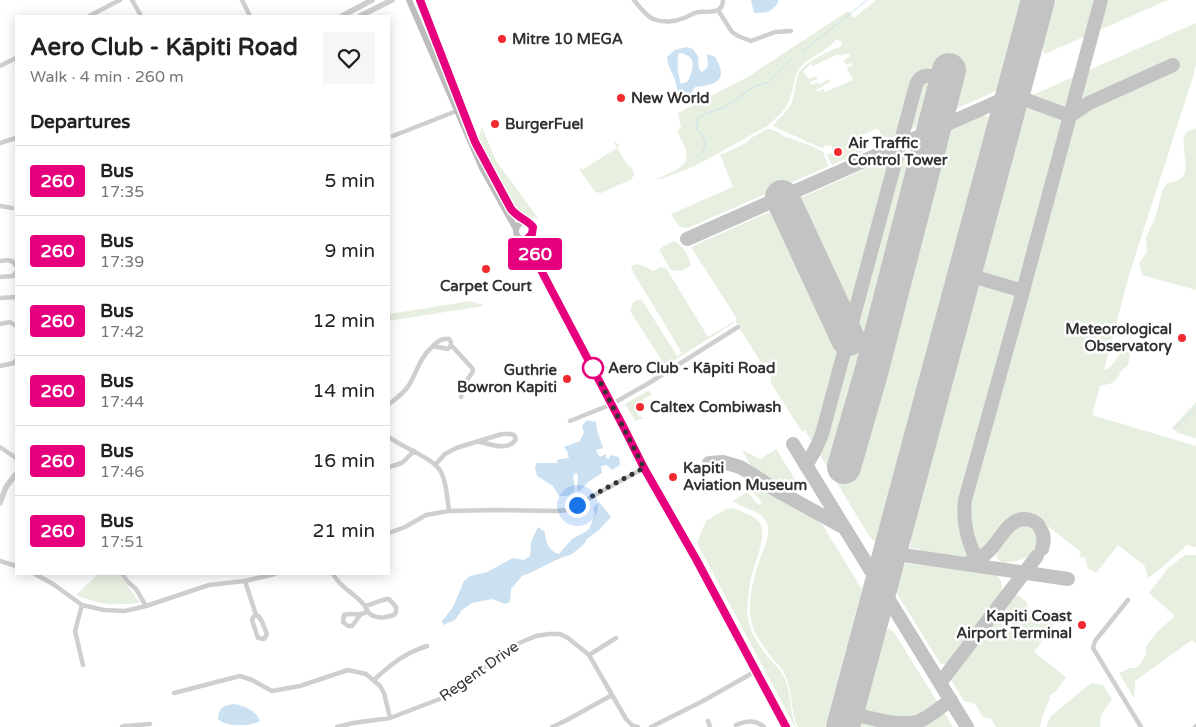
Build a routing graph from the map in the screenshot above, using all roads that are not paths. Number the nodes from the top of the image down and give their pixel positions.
1 (120, 0) edge
2 (132, 0) edge
3 (242, 0) edge
4 (372, 0) edge
5 (392, 0) edge
6 (409, 0) edge
7 (420, 0) edge
8 (634, 0) edge
9 (724, 0) edge
10 (385, 2) edge
11 (718, 10) junction
12 (91, 15) edge
13 (140, 15) edge
14 (250, 15) edge
15 (344, 15) edge
16 (362, 15) edge
17 (790, 31) dead end
18 (15, 58) edge
19 (0, 66) edge
20 (459, 110) junction
21 (393, 136) dead end
22 (15, 138) edge
23 (0, 143) edge
24 (483, 157) junction
25 (482, 168) junction
26 (0, 206) edge
27 (12, 208) dead end
28 (526, 222) junction
29 (516, 229) junction
30 (527, 239) junction
31 (0, 261) edge
32 (15, 264) edge
33 (15, 273) edge
34 (0, 277) edge
35 (15, 297) edge
36 (0, 298) edge
37 (0, 324) edge
38 (15, 325) edge
39 (738, 327) dead end
40 (451, 345) junction
41 (433, 346) junction
42 (15, 362) edge
43 (0, 366) edge
44 (461, 397) dead end
45 (390, 403) edge
46 (612, 404) junction
47 (570, 421) dead end
48 (390, 437) edge
49 (479, 442) junction
50 (0, 446) edge
51 (414, 451) junction
52 (15, 457) edge
53 (435, 464) junction
54 (390, 467) edge
55 (644, 468) junction
56 (15, 475) edge
57 (0, 503) edge
58 (449, 511) junction
59 (390, 533) edge
60 (0, 561) edge
61 (15, 566) edge
62 (37, 575) edge
63 (123, 575) edge
64 (272, 575) edge
65 (334, 575) edge
66 (245, 581) junction
67 (1128, 600) dead end
68 (82, 604) junction
69 (146, 606) junction
70 (365, 606) junction
71 (367, 612) junction
72 (361, 614) dead end
73 (256, 615) junction
74 (616, 638) dead end
75 (428, 646) dead end
76 (590, 655) junction
77 (83, 665) dead end
78 (756, 671) junction
79 (374, 680) junction
80 (174, 692) dead end
81 (612, 695) junction
82 (390, 718) junction
83 (708, 721) dead end
84 (150, 724) dead end
85 (353, 725) edge
86 (736, 725) dead end
87 (122, 727) edge
88 (337, 727) edge
89 (552, 727) edge
90 (638, 727) edge
91 (651, 727) edge
92 (710, 727) edge
93 (764, 727) edge
94 (786, 727) edge
95 (1141, 727) edge

1 - 12 street
2 - 13 street
3 - 14 street
4 - 15 street
5 - 10 street
6 - 20 main road
7 - 20 main road
8 - 11 street
9 - 11 street
10 - 16 street
11 - 17 street
18 - 19 street
20 - 21 street
20 - 24 main road
20 - 25 main road
22 - 23 street
24 - 25 main road
24 - 28 main road
25 - 29 main road
26 - 27 street
28 - 29 main road
28 - 30 main road
29 - 30 main road
30 - 46 main road
31 - 32 street
33 - 34 street
35 - 36 street
37 - 38 street
39 - 46 street
40 - 41 street
40 - 41 street
40 - 44 street
41 - 45 street
42 - 43 street
46 - 47 street
46 - 55 main road
48 - 51 street
49 - 49 street
49 - 53 street
50 - 52 street
51 - 53 street
51 - 54 street
53 - 58 street
55 - 58 street
55 - 78 main road
56 - 57 street
58 - 59 street
60 - 61 street
62 - 68 street
63 - 69 street
64 - 66 street
65 - 70 street
66 - 69 street
66 - 73 street
67 - 95 street
68 - 69 street
68 - 77 street
70 - 71 street
70 - 71 street
71 - 72 street
73 - 73 street
74 - 76 street
75 - 79 street
76 - 81 street, Regent Drive
76 - 82 street, Regent Drive
78 - 91 street
78 - 94 main road
79 - 80 street
79 - 82 street
81 - 89 street
81 - 90 street, Regent Drive
82 - 85 street, Regent Drive
83 - 92 street
84 - 87 street
85 - 88 street, Regent Drive
86 - 93 street

